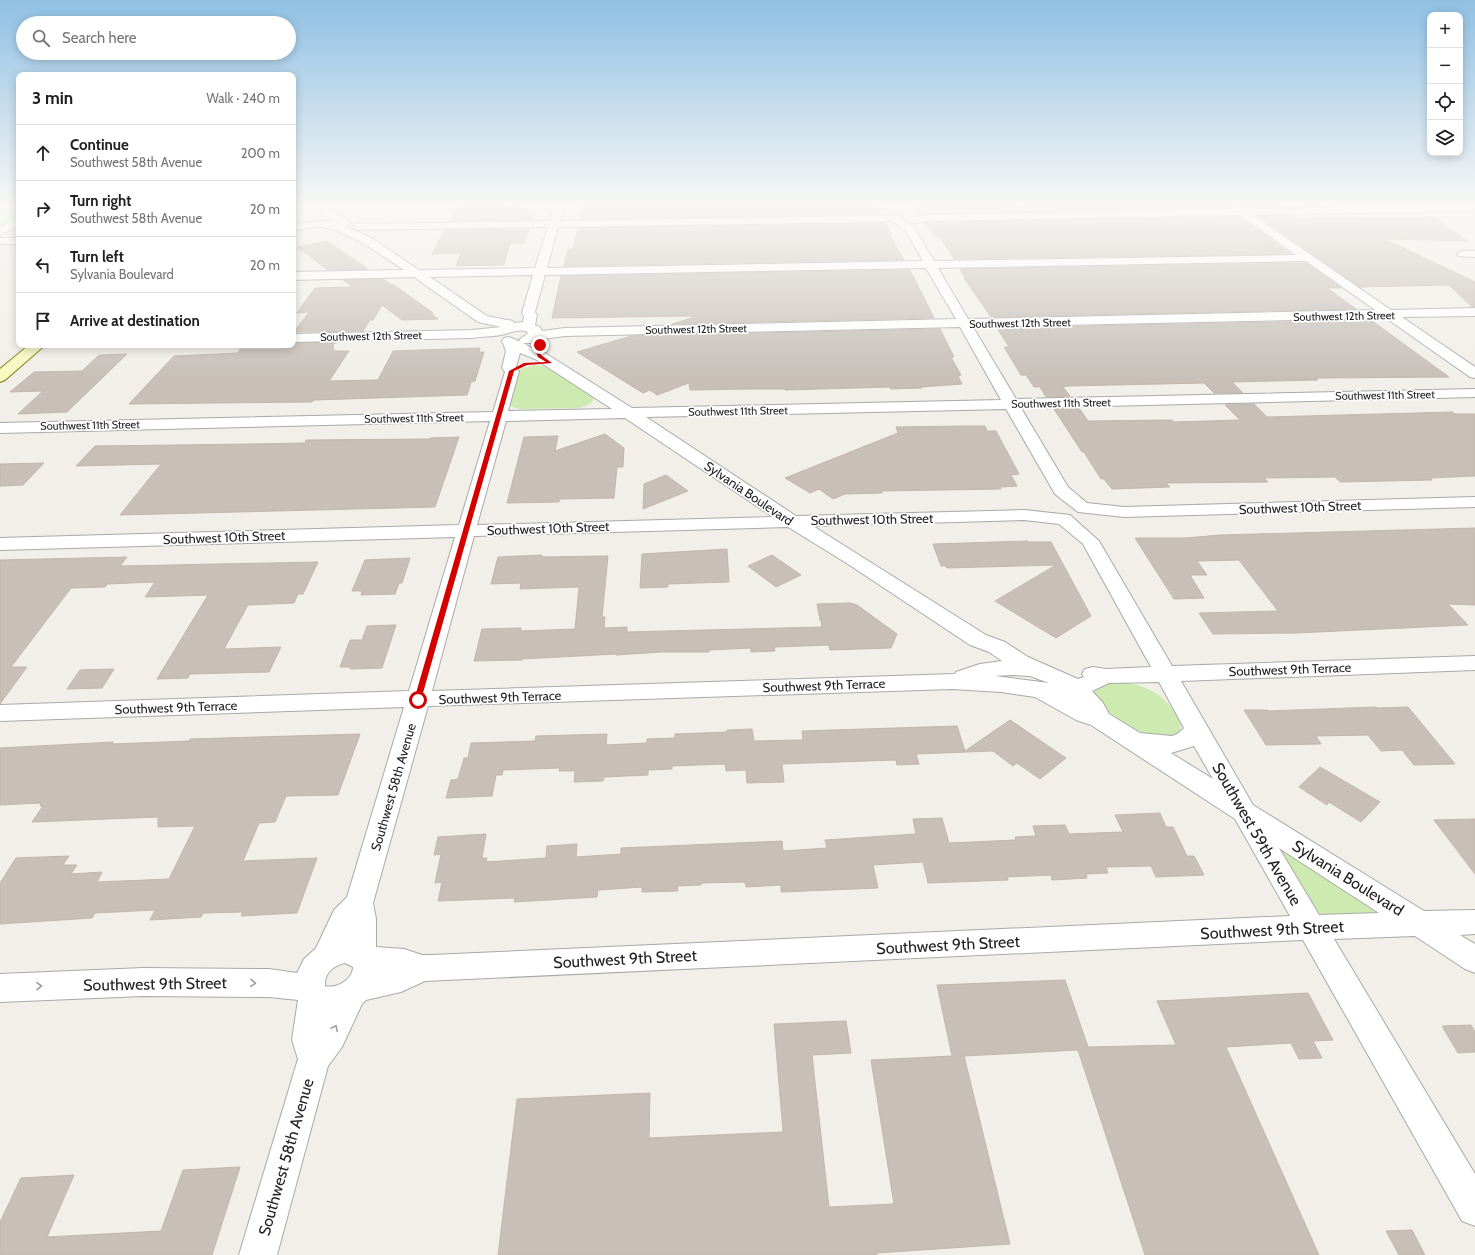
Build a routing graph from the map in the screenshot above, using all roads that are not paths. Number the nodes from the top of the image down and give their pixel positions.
1 (397, 262) edge
2 (543, 262) edge
3 (928, 262) edge
4 (1115, 262) edge
5 (1313, 262) edge
6 (930, 265) junction
7 (540, 272) junction
8 (416, 274) junction
9 (296, 276) edge
10 (528, 312) junction
11 (1475, 312) edge
12 (1389, 315) junction
13 (481, 317) junction
14 (964, 324) junction
15 (565, 332) junction
16 (438, 334) junction
17 (503, 336) junction
18 (296, 338) edge
19 (535, 341) junction
20 (34, 348) edge
21 (512, 371) junction
22 (1475, 374) edge
23 (0, 377) edge
24 (1475, 393) edge
25 (1011, 404) junction
26 (627, 413) junction
27 (499, 416) junction
28 (0, 428) edge
29 (1475, 502) edge
30 (1062, 509) junction
31 (1086, 514) junction
32 (791, 521) junction
33 (466, 531) junction
34 (1090, 541) junction
35 (0, 544) edge
36 (980, 641) junction
37 (1475, 663) edge
38 (1002, 671) junction
39 (1166, 674) junction
40 (1106, 676) junction
41 (1036, 680) junction
42 (952, 681) junction
43 (1069, 688) junction
44 (418, 700) junction
45 (0, 713) edge
46 (1099, 719) junction
47 (1197, 728) junction
48 (1136, 742) junction
49 (1244, 812) junction
50 (359, 903) junction
51 (1475, 922) edge
52 (1421, 924) junction
53 (1312, 928) junction
54 (363, 956) junction
55 (326, 957) junction
56 (1475, 960) edge
57 (422, 968) junction
58 (0, 988) edge
59 (355, 991) junction
60 (312, 992) junction
61 (314, 1059) junction
62 (1475, 1208) edge
63 (258, 1255) edge

1 - 8 street, Sylvania Boulevard
2 - 7 street
3 - 6 street, Southwest 59th Avenue
4 - 6 street
5 - 12 street
6 - 7 street
6 - 14 street, Southwest 59th Avenue
7 - 8 street
7 - 10 street
8 - 9 street
8 - 13 street, Sylvania Boulevard
10 - 13 street
10 - 19 street
11 - 12 street, Southwest 12th Street
12 - 14 street, Southwest 12th Street
12 - 22 street
13 - 16 street
13 - 17 street, Sylvania Boulevard
13 - 19 street, Sylvania Boulevard
14 - 15 street, Southwest 12th Street
14 - 25 street, Southwest 59th Avenue
15 - 19 street, Southwest 12th Street
15 - 19 street
16 - 17 street, Southwest 12th Street
16 - 18 street, Southwest 12th Street
17 - 19 street
17 - 19 street, Sylvania Boulevard
17 - 21 street, Southwest 58th Avenue
19 - 21 street
19 - 26 street, Sylvania Boulevard
20 - 23 main road
21 - 27 street, Southwest 58th Avenue
24 - 25 street, Southwest 11th Street
25 - 26 street, Southwest 11th Street
25 - 30 street, Southwest 59th Avenue
26 - 27 street, Southwest 11th Street
26 - 32 street, Sylvania Boulevard
27 - 28 street, Southwest 11th Street
27 - 33 street, Southwest 58th Avenue
29 - 31 street, Southwest 10th Street
30 - 31 street, Southwest 59th Avenue
30 - 31 street, Southwest 10th Street
30 - 32 street, Southwest 10th Street
30 - 34 street, Southwest 59th Avenue
31 - 34 street, Southwest 59th Avenue
32 - 33 street, Southwest 10th Street
32 - 36 street, Sylvania Boulevard
33 - 35 street, Southwest 10th Street
33 - 44 street, Southwest 58th Avenue
34 - 39 street, Southwest 59th Avenue
36 - 38 street
36 - 41 street, Sylvania Boulevard
37 - 39 street, Southwest 9th Terrace
38 - 41 street, Sylvania Boulevard
38 - 42 street, Southwest 9th Terrace
39 - 40 street, Southwest 9th Terrace
39 - 47 street, Southwest 59th Avenue
40 - 41 street, Southwest 9th Terrace
40 - 43 street, Southwest 9th Terrace
41 - 42 street, Southwest 9th Terrace
41 - 43 street, Southwest 9th Terrace
41 - 46 street, Sylvania Boulevard
42 - 44 street, Southwest 9th Terrace
43 - 46 street, Sylvania Boulevard
44 - 45 street, Southwest 9th Terrace
44 - 50 street, Southwest 58th Avenue
46 - 48 street, Sylvania Boulevard
47 - 48 street
47 - 49 street, Southwest 59th Avenue
48 - 49 street, Sylvania Boulevard
49 - 52 street, Sylvania Boulevard
49 - 53 street, Southwest 59th Avenue
50 - 54 street, Southwest 58th Avenue
50 - 55 street, Southwest 58th Avenue
51 - 52 street, Southwest 9th Street
52 - 53 street, Southwest 9th Street
52 - 56 street, Sylvania Boulevard
53 - 57 street, Southwest 9th Street
53 - 62 street, Southwest 59th Avenue
54 - 55 street
54 - 57 street, Southwest 9th Street
54 - 59 street
55 - 60 street
57 - 59 street, Southwest 9th Street
58 -> 60 street, Southwest 9th Street
59 - 60 street
61 -> 59 street, Southwest 58th Avenue
60 - 61 street
61 - 63 street, Southwest 58th Avenue

